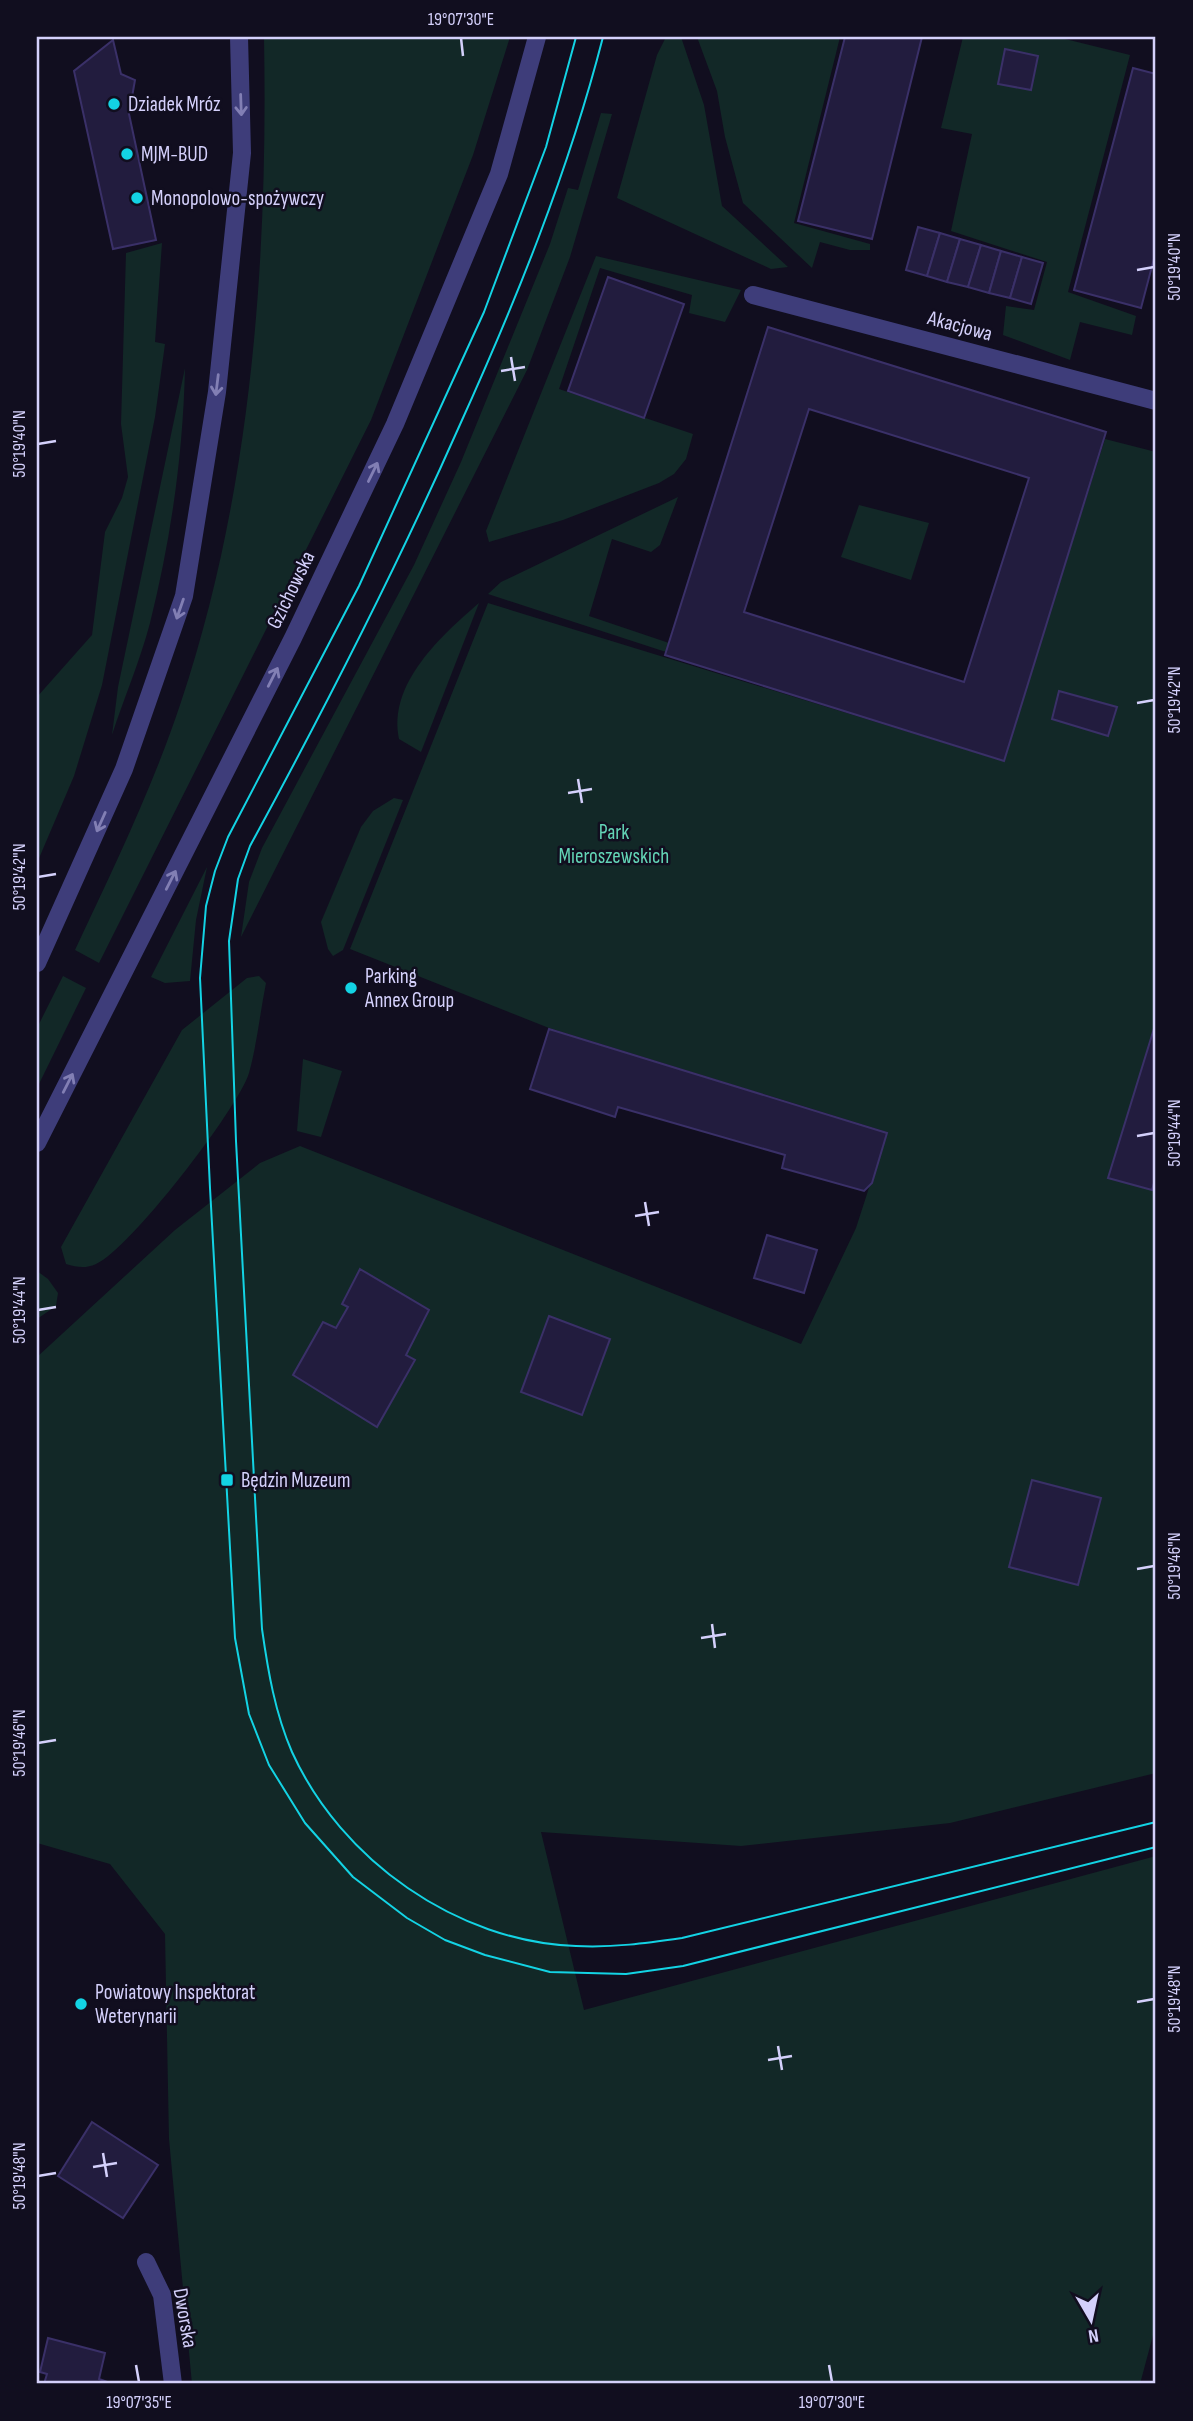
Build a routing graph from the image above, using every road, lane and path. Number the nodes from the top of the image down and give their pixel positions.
1 (239, 37) edge
2 (537, 37) edge
3 (753, 295) dead end
4 (1156, 401) edge
5 (37, 963) edge
6 (37, 1143) edge
7 (146, 2262) dead end
8 (173, 2384) edge

1 -> 5 street
6 -> 2 street, Gzichowska
3 - 4 street, Akacjowa
7 - 8 street, Dworska

